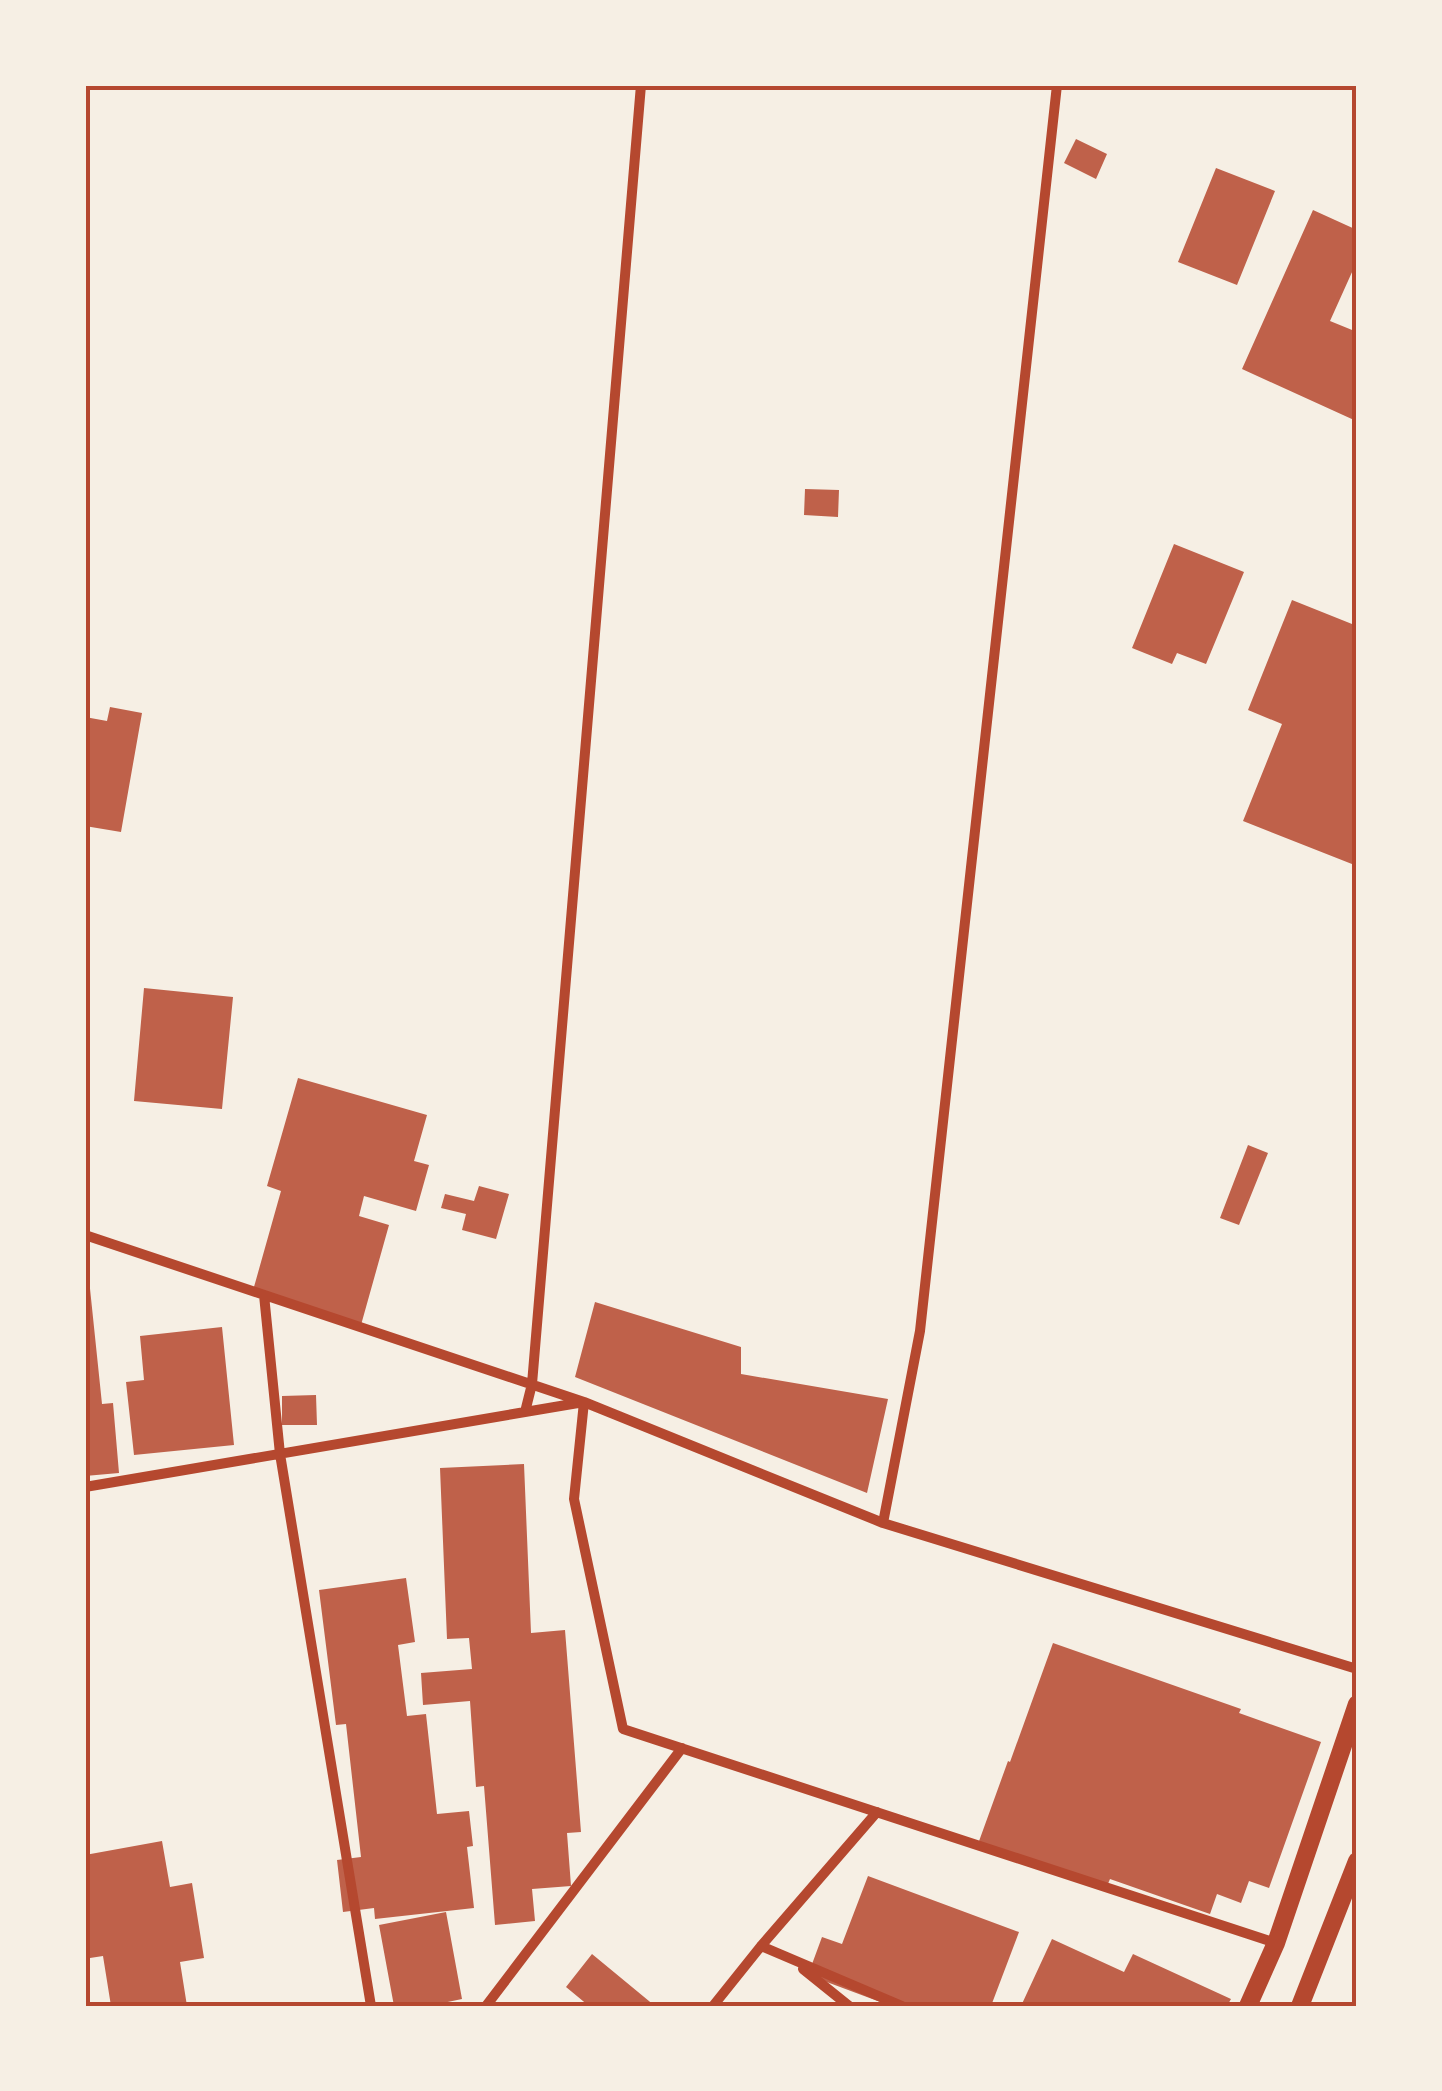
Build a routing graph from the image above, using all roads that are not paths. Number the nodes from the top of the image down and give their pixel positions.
1 (641, 85) edge
2 (1056, 85) edge
3 (85, 1235) edge
4 (264, 1295) junction
5 (532, 1384) junction
6 (584, 1402) junction
7 (526, 1412) junction
8 (280, 1454) junction
9 (85, 1487) edge
10 (883, 1523) junction
11 (1357, 1669) edge
12 (1357, 1704) edge
13 (682, 1748) junction
14 (877, 1812) junction
15 (1357, 1861) edge
16 (1276, 1943) junction
17 (761, 1946) junction
18 (791, 1959) junction
19 (371, 2006) edge
20 (486, 2006) edge
21 (713, 2006) edge
22 (848, 2006) edge
23 (902, 2006) edge
24 (1248, 2006) edge
25 (1300, 2006) edge

1 - 5 street
2 - 10 street
3 - 4 street
4 - 5 street
4 - 8 street
5 - 6 street
5 - 7 street
6 - 7 street
6 - 10 street
6 - 13 street
7 - 8 street
8 - 9 street
8 - 19 street
10 - 11 street
12 - 16 street
13 - 14 street
13 - 20 street
14 - 16 street
14 - 17 street
15 - 25 street
16 - 24 street
17 - 18 street
17 - 21 street
18 - 22 street
18 - 23 street

